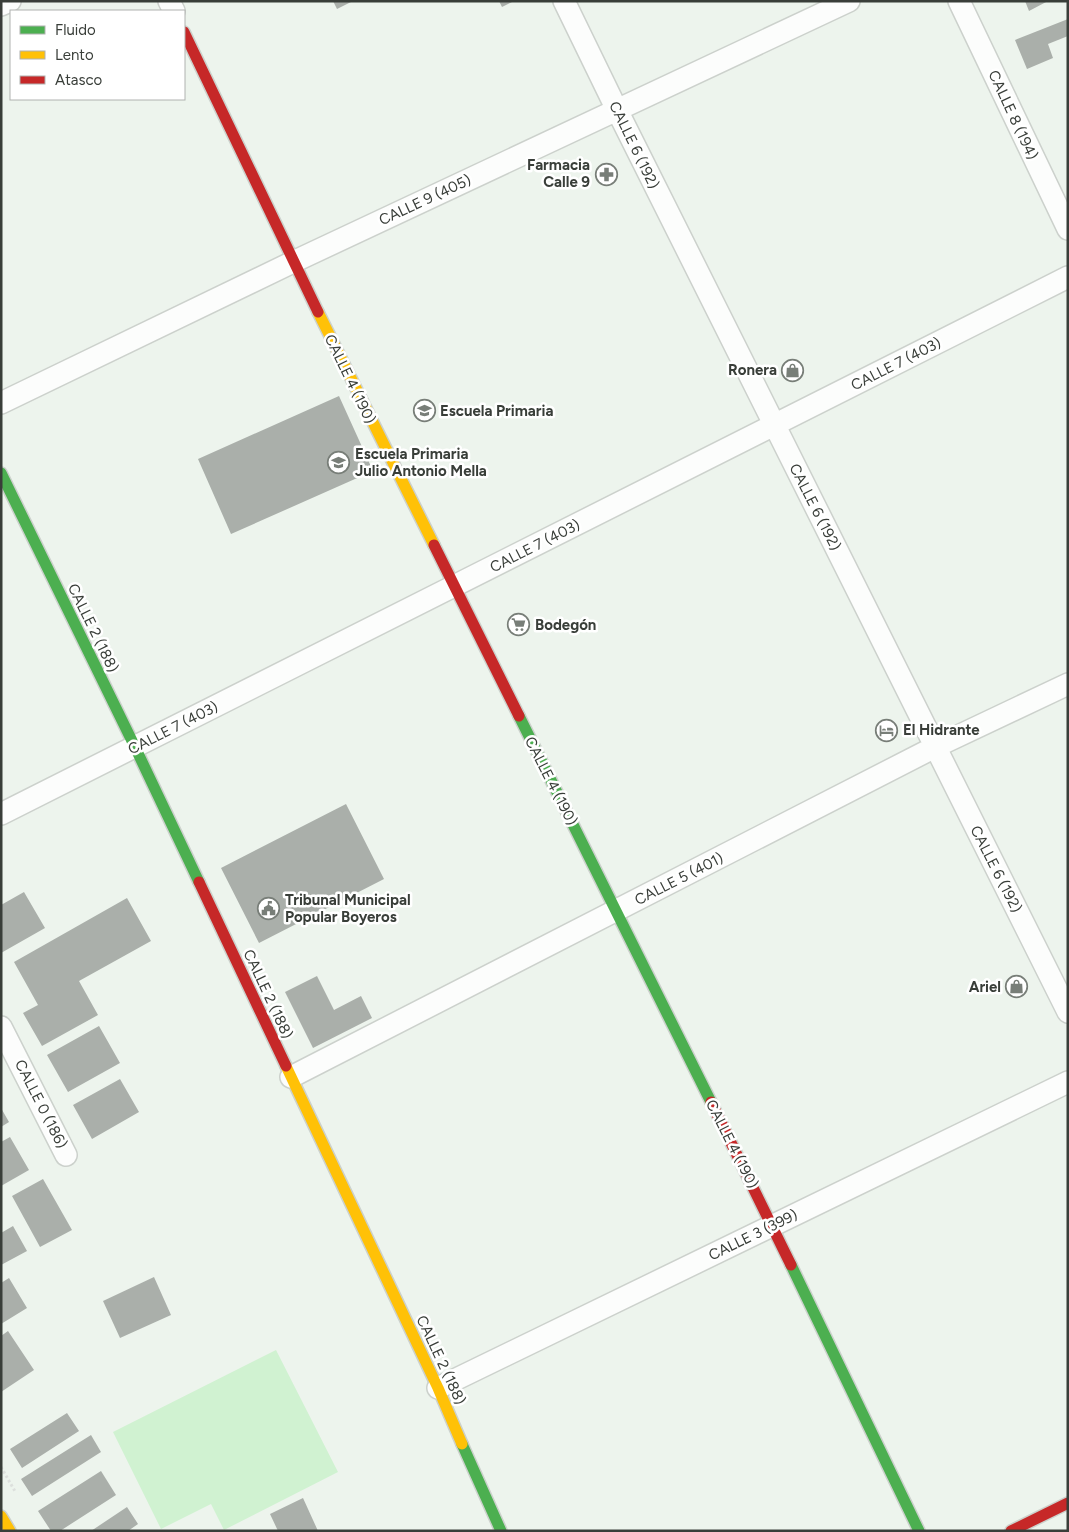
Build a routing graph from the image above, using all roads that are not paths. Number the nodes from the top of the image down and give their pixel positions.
1 (10, 1) edge
2 (564, 1) edge
3 (849, 1) edge
4 (959, 1) edge
5 (1, 5) edge
6 (185, 34) edge
7 (617, 110) junction
8 (1068, 229) edge
9 (293, 262) junction
10 (1068, 278) edge
11 (1, 403) edge
12 (774, 425) junction
13 (1, 473) edge
14 (454, 587) junction
15 (1068, 684) edge
16 (134, 747) junction
17 (935, 747) junction
18 (1, 814) edge
19 (616, 911) junction
20 (1068, 1012) edge
21 (1, 1027) edge
22 (291, 1077) junction
23 (1068, 1082) edge
24 (66, 1155) dead end
25 (772, 1226) junction
26 (438, 1388) junction
27 (1068, 1503) edge
28 (1, 1516) edge
29 (10, 1531) edge
30 (501, 1531) edge
31 (919, 1531) edge
32 (1011, 1531) edge

1 - 5 street
2 - 7 street, CALLE 6 (192)
3 - 7 street, CALLE 9 (405)
4 - 8 street, CALLE 8 (194)
6 - 9 street, CALLE 4 (190)
7 - 9 street, CALLE 9 (405)
7 - 12 street, CALLE 6 (192)
9 - 11 street, CALLE 9 (405)
9 - 14 street, CALLE 4 (190)
10 - 12 street, CALLE 7 (403)
12 - 14 street, CALLE 7 (403)
12 - 17 street, CALLE 6 (192)
13 - 16 street, CALLE 2 (188)
14 - 16 street, CALLE 7 (403)
14 - 19 street, CALLE 4 (190)
15 - 17 street, CALLE 5 (401)
16 - 18 street, CALLE 7 (403)
16 - 22 street, CALLE 2 (188)
17 - 19 street, CALLE 5 (401)
17 - 20 street, CALLE 6 (192)
19 - 22 street, CALLE 5 (401)
19 - 25 street, CALLE 4 (190)
21 - 24 street, CALLE 0 (186)
22 - 26 street, CALLE 2 (188)
23 - 25 street, CALLE 3 (399)
25 - 26 street, CALLE 3 (399)
25 - 31 street, CALLE 4 (190)
26 - 30 street, CALLE 2 (188)
27 - 32 street
28 - 29 street

